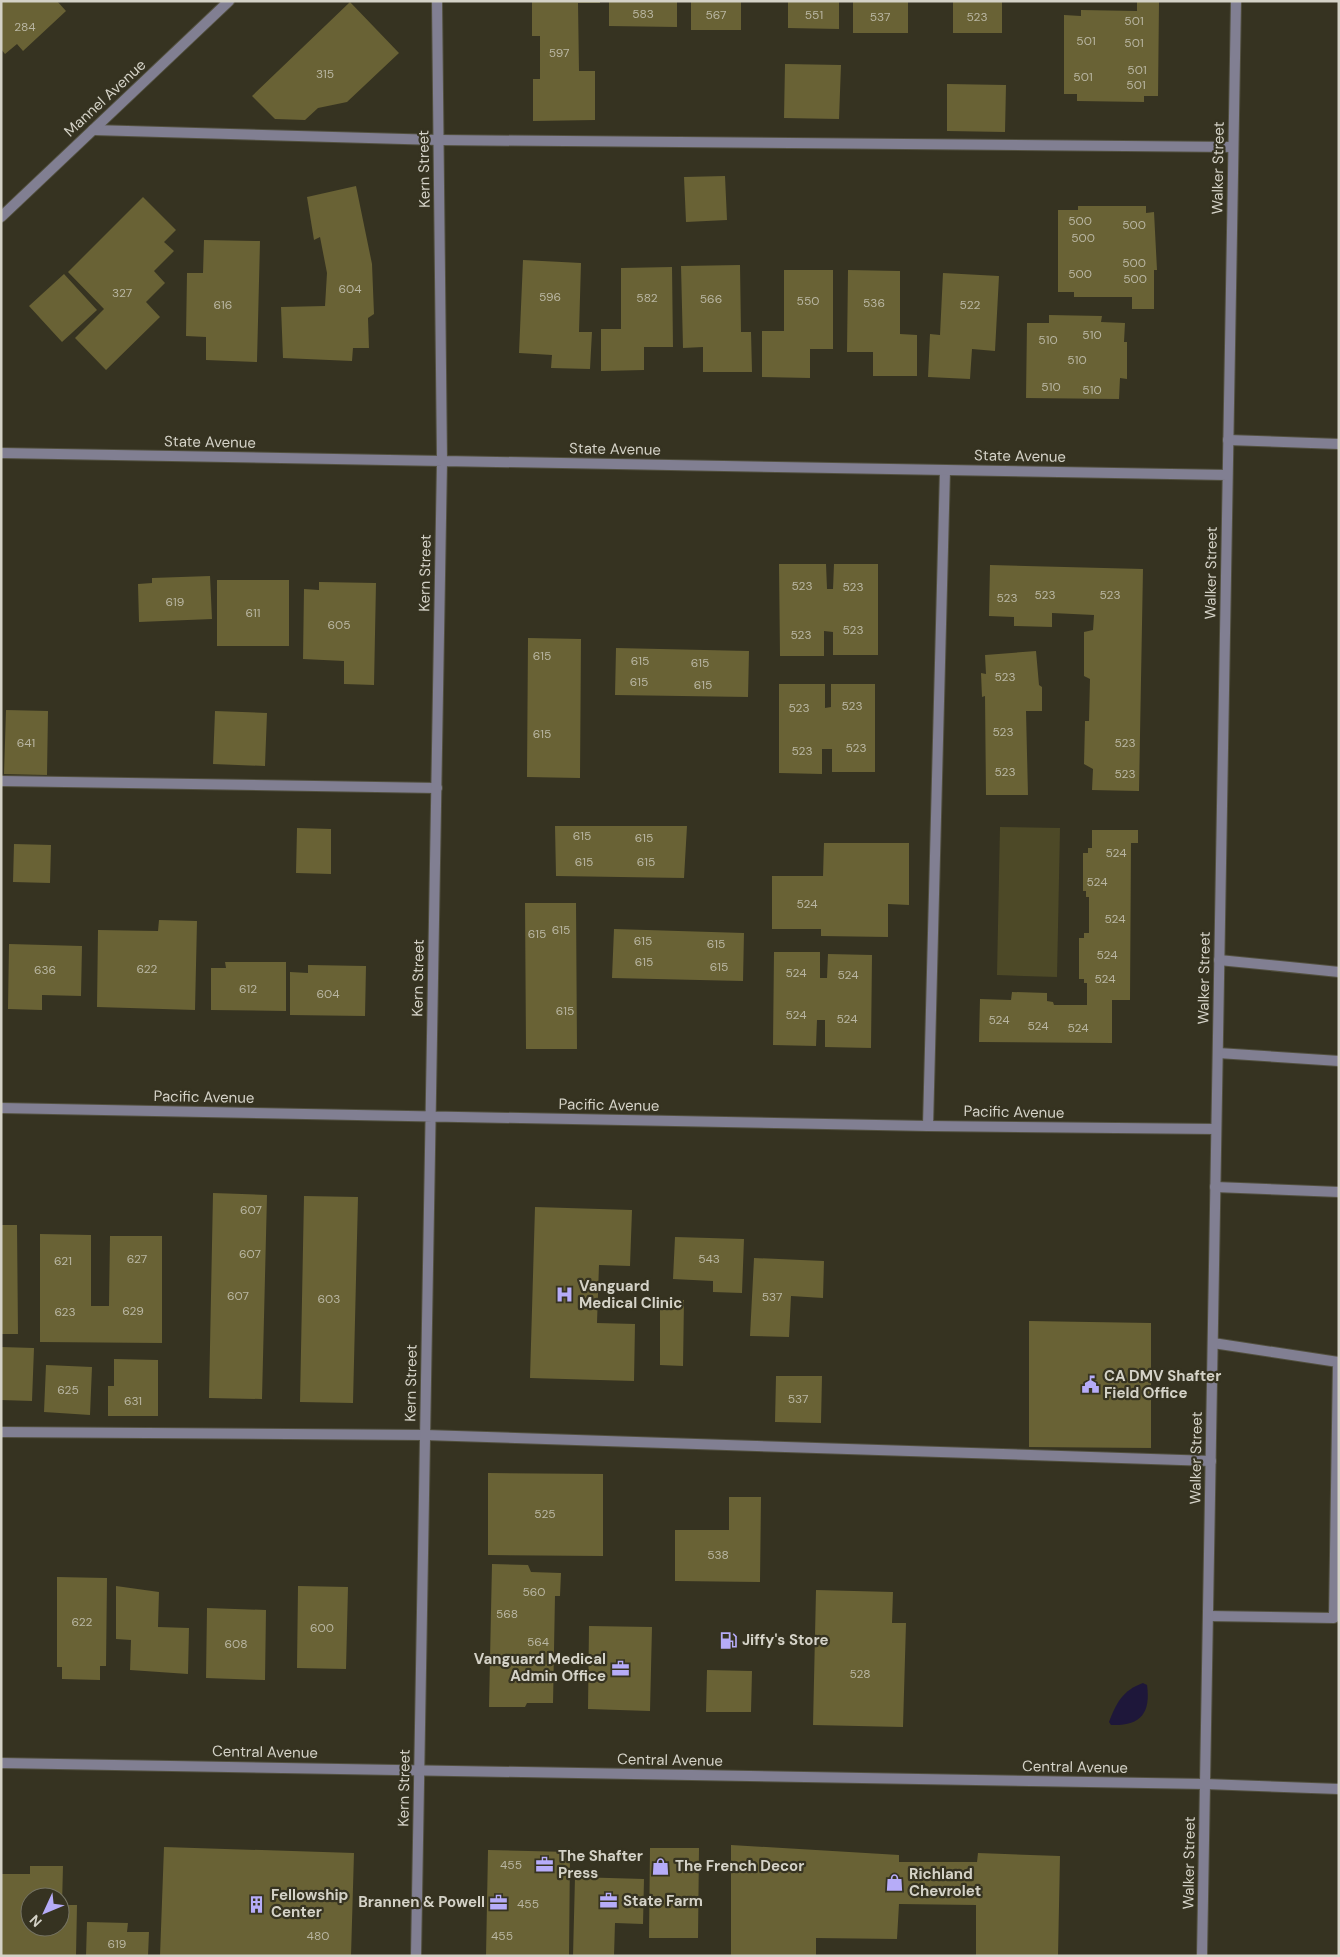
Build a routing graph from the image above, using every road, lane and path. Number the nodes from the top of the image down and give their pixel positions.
1 (229, 1) edge
2 (437, 1) edge
3 (1236, 1) edge
4 (93, 130) junction
5 (439, 140) junction
6 (1233, 147) junction
7 (1, 217) edge
8 (1228, 440) junction
9 (1339, 444) edge
10 (1, 453) edge
11 (442, 461) junction
12 (945, 470) junction
13 (1227, 475) junction
14 (1, 781) edge
15 (436, 788) junction
16 (1219, 960) junction
17 (1339, 972) edge
18 (1218, 1053) junction
19 (1339, 1061) edge
20 (1, 1108) edge
21 (430, 1116) junction
22 (928, 1126) junction
23 (1216, 1129) junction
24 (1215, 1187) junction
25 (1339, 1192) edge
26 (1213, 1343) junction
27 (1, 1432) edge
28 (425, 1436) junction
29 (1211, 1461) junction
30 (1208, 1616) junction
31 (1, 1763) edge
32 (420, 1770) junction
33 (1205, 1784) junction
34 (1339, 1789) edge
35 (416, 1956) edge
36 (1202, 1956) edge

1 - 4 street, Mannel Avenue
2 - 5 street, Kern Street
3 - 6 street, Walker Street
4 - 5 street
4 - 7 street, Mannel Avenue
5 - 6 street
5 - 11 street, Kern Street
6 - 8 street, Walker Street
8 - 9 street
8 - 13 street, Walker Street
10 - 11 street, State Avenue
11 - 12 street, State Avenue
11 - 15 street, Kern Street
12 - 13 street, State Avenue
12 - 22 street
13 - 16 street, Walker Street
14 - 15 street
15 - 21 street, Kern Street
16 - 17 street
16 - 18 street, Walker Street
18 - 19 street
18 - 23 street, Walker Street
20 - 21 street, Pacific Avenue
21 - 22 street, Pacific Avenue
21 - 28 street, Kern Street
22 - 23 street, Pacific Avenue
23 - 24 street, Walker Street
24 - 25 street
24 - 26 street, Walker Street
26 - 29 street, Walker Street
26 - 30 street
27 - 28 street
28 - 29 street
28 - 32 street, Kern Street
29 - 30 street, Walker Street
30 - 33 street, Walker Street
31 - 32 street, Central Avenue
32 - 33 street, Central Avenue
32 - 35 street, Kern Street
33 - 34 street, Central Avenue
33 - 36 street, Walker Street

